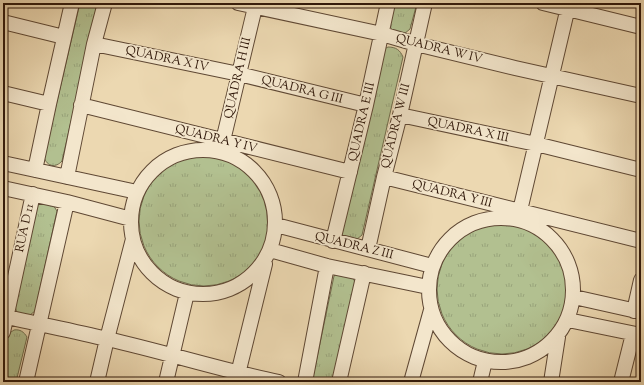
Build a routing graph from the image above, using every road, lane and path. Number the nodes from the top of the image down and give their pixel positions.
1 (72, 3) edge
2 (105, 3) edge
3 (238, 3) edge
4 (388, 3) edge
5 (425, 3) edge
6 (543, 3) edge
7 (255, 5) edge
8 (568, 6) edge
9 (3, 22) edge
10 (641, 27) edge
11 (382, 34) junction
12 (64, 37) junction
13 (94, 44) junction
14 (416, 44) junction
15 (239, 74) junction
16 (553, 76) junction
17 (3, 93) edge
18 (641, 96) edge
19 (49, 104) junction
20 (81, 105) junction
21 (366, 106) junction
22 (400, 115) junction
23 (536, 144) junction
24 (222, 146) junction
25 (3, 163) edge
26 (35, 170) junction
27 (641, 170) edge
28 (350, 172) junction
29 (67, 177) junction
30 (384, 177) junction
31 (3, 188) edge
32 (137, 192) junction
33 (33, 194) junction
34 (67, 202) junction
35 (519, 215) junction
36 (131, 219) junction
37 (276, 225) junction
38 (133, 239) junction
39 (333, 241) junction
40 (641, 241) edge
41 (368, 249) junction
42 (268, 255) junction
43 (327, 266) junction
44 (432, 266) junction
45 (364, 273) junction
46 (641, 280) edge
47 (428, 287) junction
48 (187, 293) junction
49 (574, 297) junction
50 (431, 310) junction
51 (638, 312) edge
52 (5, 317) edge
53 (568, 320) junction
54 (39, 325) junction
55 (3, 332) edge
56 (637, 334) edge
57 (558, 336) junction
58 (107, 339) junction
59 (172, 355) junction
60 (485, 361) junction
61 (237, 378) edge
62 (26, 382) edge
63 (97, 382) edge
64 (166, 382) edge
65 (279, 382) edge
66 (305, 382) edge
67 (339, 382) edge
68 (411, 382) edge
69 (480, 382) edge
70 (550, 382) edge
71 (621, 382) edge

1 - 12 street
2 - 13 street
3 - 7 street, QUADRA W IV
4 - 11 street, QUADRA E III
5 - 14 street, QUADRA W III
6 - 8 street
7 - 11 street, QUADRA W IV
7 - 15 street, QUADRA H III
8 - 10 street
8 - 16 street
9 - 12 street
11 - 14 street, QUADRA W IV
11 - 21 street, QUADRA E III
12 - 19 street
13 - 15 street, QUADRA X IV
13 - 20 street
14 - 16 street, QUADRA W IV
14 - 22 street, QUADRA W III
15 - 21 street, QUADRA G III
15 - 24 street, QUADRA H III
16 - 18 street, QUADRA W IV
16 - 23 street
17 - 19 street
19 - 26 street
20 - 24 street, QUADRA Y IV
20 - 29 street
21 - 28 street, QUADRA E III
22 - 23 street, QUADRA X III
22 - 30 street, QUADRA W III
23 - 27 street
23 - 35 street
24 - 28 street, QUADRA Y IV
24 - 32 street
24 - 37 street
25 - 26 street
26 - 29 street
28 - 39 street, QUADRA E III
29 - 32 street
30 - 35 street, QUADRA Y III
30 - 41 street, QUADRA W III
31 - 33 street
32 - 36 street
33 - 34 street
33 - 52 street, RUA D 11
34 - 36 street
34 - 54 street
35 - 40 street
35 - 44 street
35 - 49 street
36 - 38 street
37 - 39 street, QUADRA Z III
37 - 42 street
38 - 48 street
38 - 58 street
39 - 41 street, QUADRA Z III
41 - 44 street, QUADRA Z III
42 - 43 street
42 - 48 street
42 - 61 street
43 - 45 street
43 - 66 street
44 - 47 street
45 - 47 street
45 - 67 street
46 - 51 street
47 - 50 street
48 - 59 street
49 - 51 street
49 - 53 street
50 - 60 street
50 - 68 street
52 - 54 street
52 - 55 street, RUA D 11
53 - 56 street
53 - 57 street
54 - 58 street
54 - 62 street
56 - 71 street
57 - 60 street
57 - 70 street
58 - 59 street
58 - 63 street
59 - 61 street
59 - 64 street
60 - 69 street
61 - 65 street

